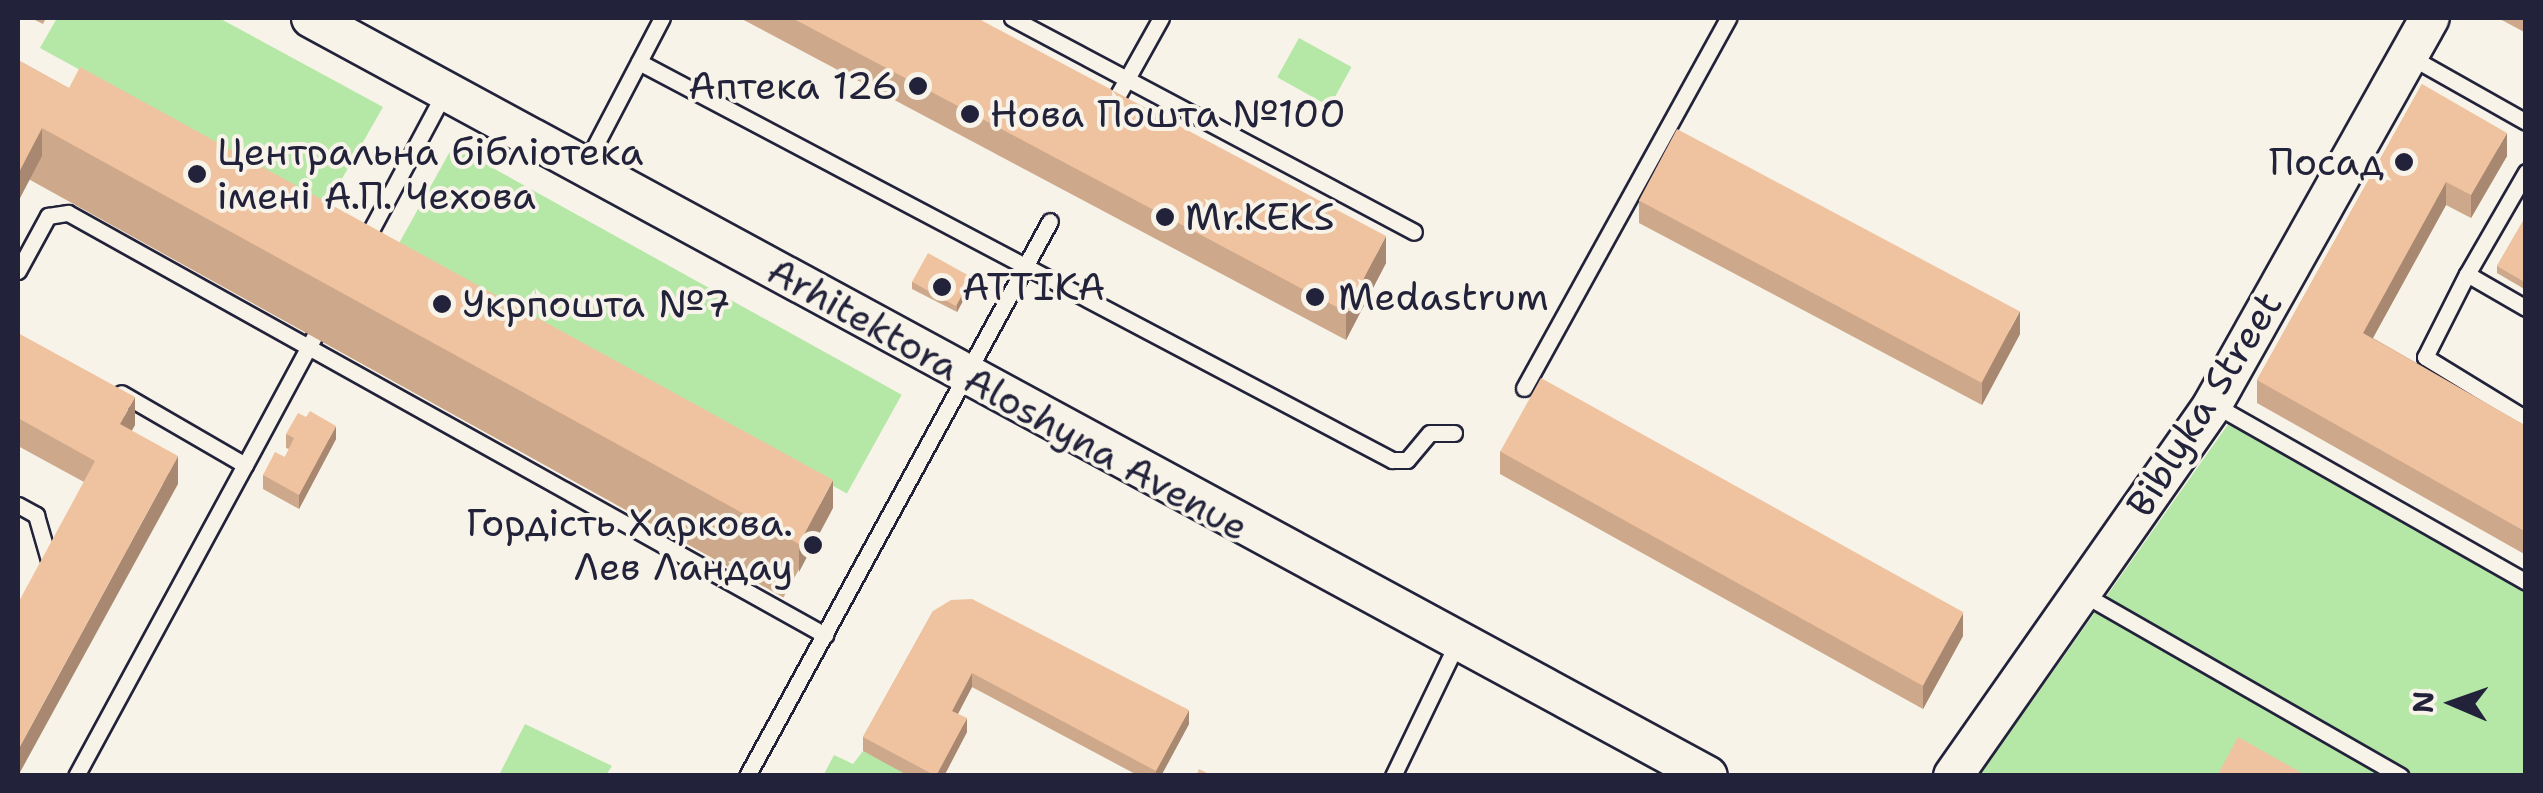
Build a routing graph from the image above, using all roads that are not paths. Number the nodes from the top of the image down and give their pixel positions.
1 (311, 18) edge
2 (662, 18) edge
3 (1012, 18) edge
4 (1161, 18) edge
5 (1728, 18) edge
6 (2430, 18) edge
7 (2409, 56) junction
8 (639, 62) junction
9 (1127, 78) junction
10 (445, 91) junction
11 (1114, 102) edge
12 (2526, 122) edge
13 (584, 167) junction
14 (2526, 172) edge
15 (1050, 221) dead end
16 (1414, 232) dead end
17 (361, 248) edge
18 (1026, 268) junction
19 (18, 271) edge
20 (2467, 274) junction
21 (2526, 308) edge
22 (327, 312) edge
23 (307, 348) junction
24 (968, 377) junction
25 (98, 381) edge
26 (1524, 388) dead end
27 (2213, 404) junction
28 (2526, 420) edge
29 (1454, 434) dead end
30 (244, 465) junction
31 (18, 505) edge
32 (44, 580) edge
33 (2526, 582) edge
34 (2081, 593) junction
35 (825, 635) junction
36 (1458, 643) junction
37 (76, 776) edge
38 (748, 776) edge
39 (1394, 776) edge
40 (1708, 776) edge
41 (1954, 776) edge
42 (2401, 776) edge

1 - 10 street, Arhitektora Aloshyna Avenue
2 - 8 lane
3 - 9 lane
4 - 9 lane
5 - 26 lane
6 - 7 street, Biblyka Street
7 - 12 lane
7 - 27 street, Biblyka Street
8 - 13 lane
8 - 18 lane
9 - 11 lane
9 - 16 lane
10 - 13 street, Arhitektora Aloshyna Avenue
10 - 17 lane
13 - 24 street, Arhitektora Aloshyna Avenue
14 - 20 lane
15 - 18 lane
18 - 24 lane
18 - 29 lane
19 - 23 lane
20 - 21 lane
20 - 28 lane
22 - 23 lane
23 - 30 lane
23 - 35 lane
24 - 35 lane
24 - 36 street, Arhitektora Aloshyna Avenue
25 - 30 lane
27 - 33 lane
27 - 34 street, Biblyka Street
30 - 37 lane
31 - 32 lane
34 - 41 street, Biblyka Street
34 - 42 lane
35 - 38 lane
36 - 39 lane
36 - 40 street, Arhitektora Aloshyna Avenue

